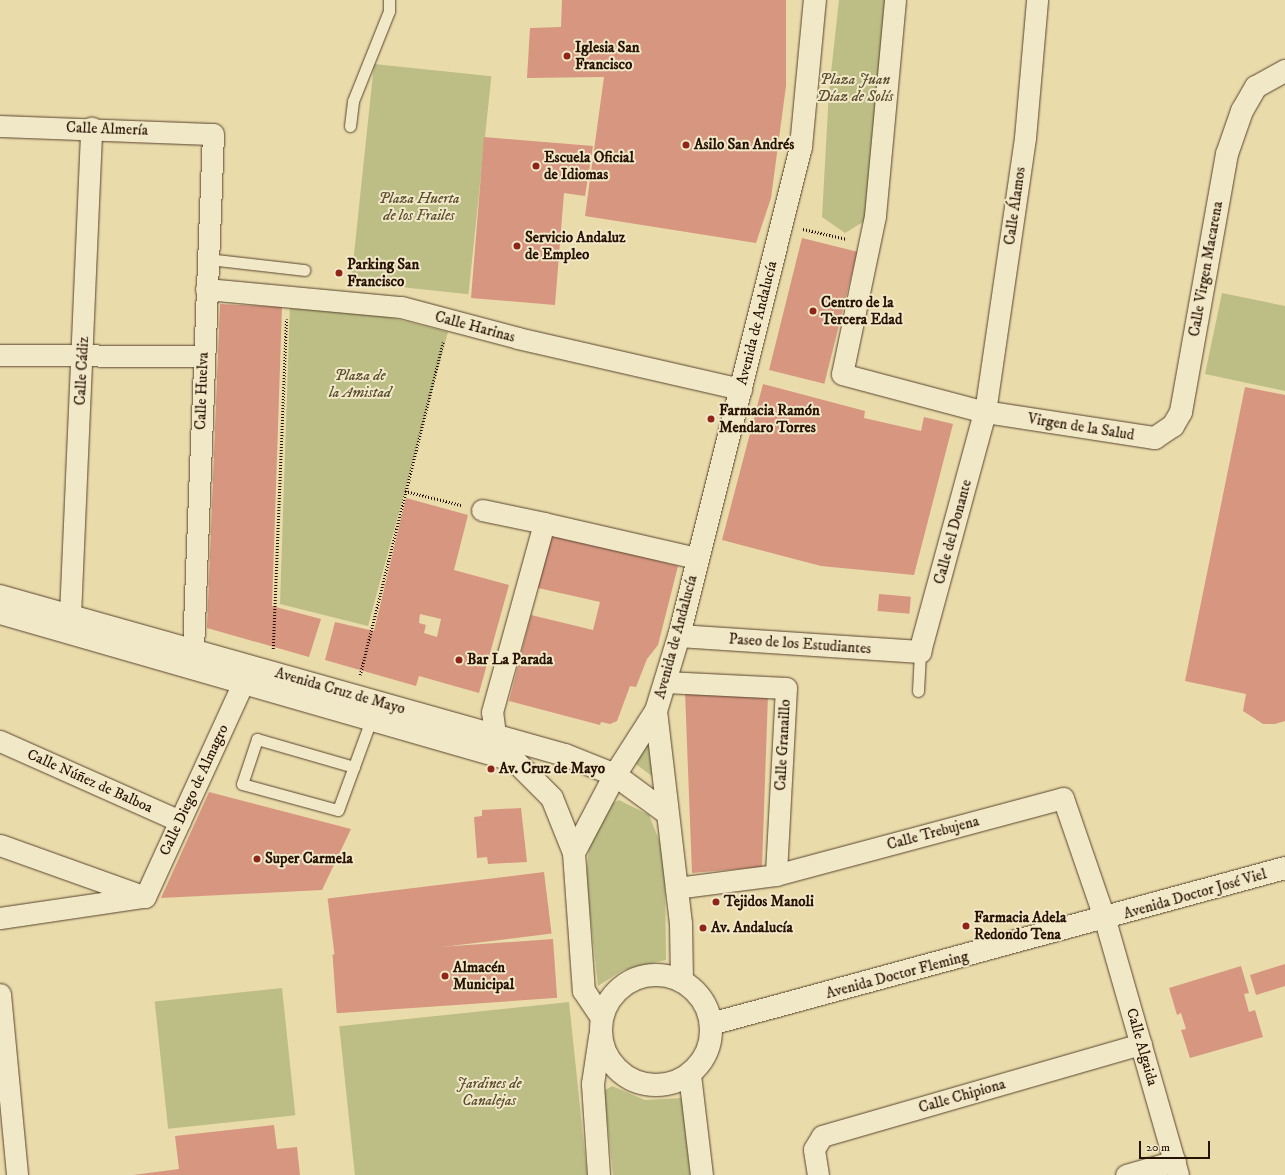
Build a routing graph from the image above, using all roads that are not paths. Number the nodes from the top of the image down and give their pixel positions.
1 (389, 0) edge
2 (815, 0) edge
3 (895, 0) edge
4 (1037, 0) edge
5 (1285, 71) edge
6 (0, 126) edge
7 (350, 126) dead end
8 (91, 127) junction
9 (213, 134) joint
10 (208, 260) junction
11 (304, 270) dead end
12 (206, 289) junction
13 (83, 354) junction
14 (0, 355) edge
15 (204, 356) junction
16 (741, 388) junction
17 (985, 412) junction
18 (1173, 426) joint
19 (482, 510) road end
20 (544, 523) junction
21 (697, 558) junction
22 (0, 596) edge
23 (0, 613) edge
24 (70, 615) junction
25 (679, 636) junction
26 (193, 649) junction
27 (920, 652) junction
28 (665, 682) junction
29 (243, 683) junction
30 (918, 691) dead end
31 (656, 711) junction
32 (371, 720) junction
33 (495, 735) junction
34 (0, 741) edge
35 (354, 767) junction
36 (615, 775) junction
37 (667, 814) junction
38 (180, 821) junction
39 (0, 845) edge
40 (574, 853) junction
41 (1285, 868) edge
42 (776, 875) junction
43 (676, 888) junction
44 (145, 897) junction
45 (0, 918) edge
46 (1105, 920) junction
47 (682, 981) junction
48 (0, 994) edge
49 (711, 1024) junction
50 (601, 1027) junction
51 (1141, 1044) junction
52 (690, 1075) junction
53 (1177, 1168) edge
54 (17, 1175) edge
55 (599, 1175) edge
56 (702, 1175) edge
57 (818, 1175) edge
58 (1126, 1175) edge

1 - 7 lane
2 - 16 street, Avenida de Andalucía
3 - 17 street
4 - 17 street, Calle Álamos
5 - 18 street, Calle Virgen Macarena
6 - 8 street, Calle Almería
8 - 9 street, Calle Almería
8 - 13 street, Calle Cádiz
9 - 10 street, Calle Huelva
10 - 11 lane
10 - 12 street, Calle Huelva
12 - 15 street, Calle Huelva
12 - 16 street, Calle Harinas
13 - 14 street
13 - 15 street
13 - 24 street, Calle Cádiz
15 - 26 street, Calle Huelva
16 - 21 street, Avenida de Andalucía
17 - 18 street, Virgen de la Salud
17 - 27 street, Calle del Donante
19 - 20 street
20 - 21 street
20 - 33 street
21 - 25 street, Avenida de Andalucía
22 - 24 street, Avenida Cruz de Mayo
23 - 29 street, Avenida Cruz de Mayo
24 - 26 street, Avenida Cruz de Mayo
25 - 27 street, Paseo de los Estudiantes
25 - 28 street, Avenida de Andalucía
26 - 33 street, Avenida Cruz de Mayo
27 - 30 lane
28 - 31 street, Avenida de Andalucía
28 - 42 street, Calle Granaillo
29 - 32 street, Avenida Cruz de Mayo
29 - 38 street, Calle Diego de Almagro
31 - 36 street, Avenida de Andalucía
31 - 37 street, Avenida de Andalucía
32 - 35 lane
32 - 40 street, Avenida Cruz de Mayo
33 - 36 street, Avenida Cruz de Mayo
34 - 38 street, Calle Núñez de Balboa
35 - 35 lane
36 - 37 street, Avenida Cruz de Mayo
36 - 40 street, Avenida de Andalucía
37 - 43 street, Avenida de Andalucía
38 - 44 street, Calle Diego de Almagro
39 - 44 street
40 - 50 street
41 - 46 street, Avenida Doctor José Viel
42 - 43 street, Calle Trebujena
42 - 46 street, Calle Trebujena
43 - 47 street, Avenida de Andalucía
44 - 45 street
46 - 49 street, Avenida Doctor Fleming
46 - 51 street, Calle Algaida
47 - 49 street
47 - 50 street
48 - 54 street
49 - 52 street
50 - 52 street
50 - 55 street
51 - 53 street, Calle Algaida
51 - 57 street, Calle Chipiona
52 - 56 street
53 - 58 street

